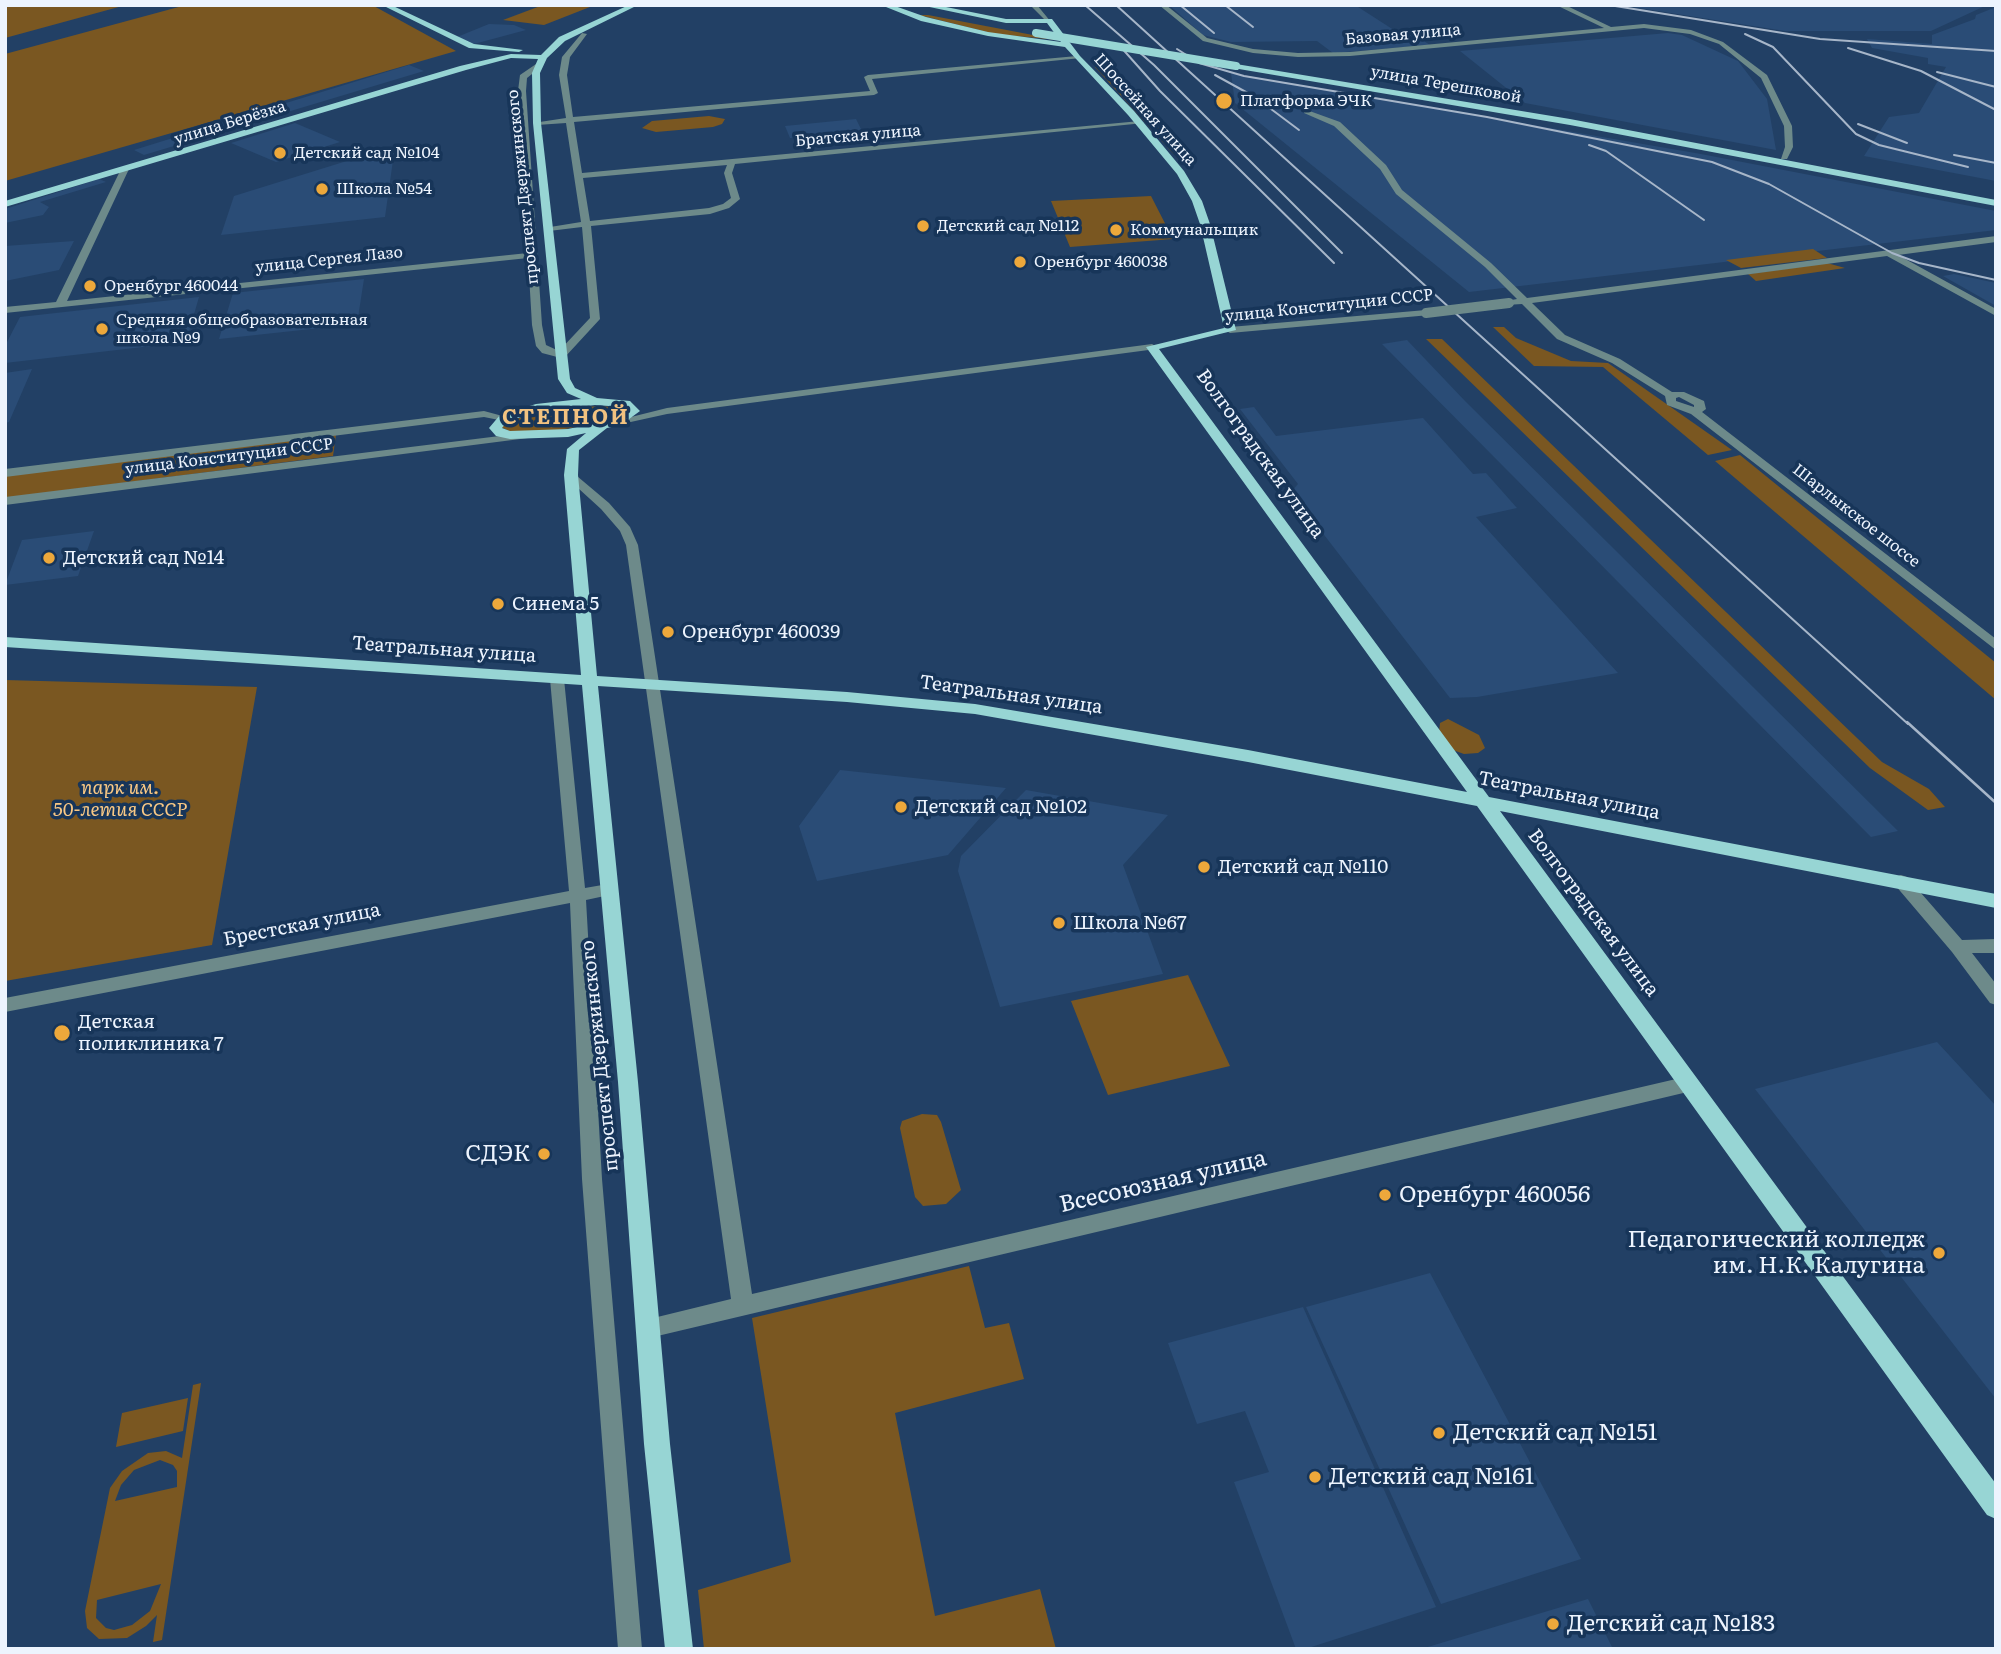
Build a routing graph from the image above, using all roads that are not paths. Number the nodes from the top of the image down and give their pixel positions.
1 (385, 5) edge
2 (635, 5) edge
3 (884, 5) edge
4 (890, 5) edge
5 (906, 5) edge
6 (1033, 5) edge
7 (1162, 5) edge
8 (1559, 5) edge
9 (932, 9) edge
10 (914, 16) junction
11 (1049, 21) junction
12 (1614, 29) junction
13 (584, 30) junction
14 (1067, 45) junction
15 (504, 49) junction
16 (473, 53) junction
17 (516, 57) junction
18 (1077, 58) junction
19 (486, 62) junction
20 (541, 62) junction
21 (463, 68) junction
22 (558, 71) junction
23 (1307, 111) dead end
24 (569, 120) junction
25 (537, 123) junction
26 (1140, 123) junction
27 (1783, 159) junction
28 (732, 161) junction
29 (125, 169) junction
30 (579, 176) junction
31 (544, 190) junction
32 (528, 192) junction
33 (1996, 198) edge
34 (1996, 203) edge
35 (5, 204) edge
36 (586, 225) junction
37 (549, 229) junction
38 (1996, 239) edge
39 (1888, 253) junction
40 (531, 255) junction
41 (1527, 301) junction
42 (60, 304) junction
43 (5, 310) edge
44 (1996, 313) edge
45 (1230, 330) junction
46 (1152, 347) junction
47 (561, 355) junction
48 (565, 379) junction
49 (595, 401) junction
50 (630, 406) junction
51 (536, 408) junction
52 (667, 411) junction
53 (501, 420) junction
54 (617, 422) junction
55 (601, 427) junction
56 (339, 432) junction
57 (530, 436) junction
58 (456, 444) junction
59 (570, 458) junction
60 (336, 459) junction
61 (5, 473) edge
62 (571, 475) junction
63 (5, 501) edge
64 (5, 642) edge
65 (1996, 646) edge
66 (557, 679) junction
67 (591, 681) junction
68 (651, 685) junction
69 (1479, 800) junction
70 (1900, 881) junction
71 (608, 890) junction
72 (578, 897) junction
73 (1996, 901) edge
74 (1996, 946) edge
75 (1958, 947) junction
76 (1996, 998) edge
77 (5, 1005) edge
78 (1689, 1084) junction
79 (743, 1306) junction
80 (649, 1328) junction
81 (1996, 1506) edge
82 (630, 1649) edge
83 (679, 1649) edge

1 - 16 main road
2 - 13 main road
3 - 10 main road
4 - 9 main road, улица Терешковой
5 - 9 main road, улица Терешковой
6 - 11 street, Шоссейная улица
7 - 12 street, Базовая улица
8 - 12 street, Базовая улица
9 - 10 main road
9 - 11 main road
9 - 27 main road, улица Терешковой, bridge
10 - 14 main road
11 - 14 main road, Шоссейная улица
12 - 27 street, Базовая улица
13 - 20 main road
13 - 22 street
14 - 18 main road, Шоссейная улица
15 - 16 main road
15 - 17 main road
15 - 20 main road
16 - 19 main road
16 - 21 main road
17 - 19 main road, улица Берёзка
17 - 20 main road
18 - 24 street
18 - 26 main road, Шоссейная улица
19 - 21 main road, улица Берёзка
20 - 22 street
20 - 25 main road, проспект Дзержинского
20 - 32 street
21 - 29 main road, улица Берёзка
22 - 24 street
23 - 41 street
24 - 25 street
24 - 30 street
25 - 31 main road, проспект Дзержинского
26 - 28 street, Братская улица
26 - 45 main road, Шоссейная улица
27 - 33 main road, улица Терешковой
27 - 34 main road, улица Терешковой
28 - 30 street, Братская улица
28 - 36 street
29 - 35 main road, улица Берёзка
29 - 42 street
30 - 36 street
31 - 32 street
31 - 37 main road, проспект Дзержинского
32 - 40 street
36 - 37 street
36 - 47 street
37 - 47 main road, проспект Дзержинского
38 - 39 street, улица Конституции СССР
39 - 41 street, улица Конституции СССР
39 - 44 street
40 - 42 street, улица Сергея Лазо
40 - 47 street
41 - 45 street, улица Конституции СССР, bridge
41 - 65 street, Шарлыкское шоссе
42 - 43 street, улица Сергея Лазо
45 - 46 main road, улица Конституции СССР
46 - 52 street, улица Конституции СССР
46 - 69 main road, Волгоградская улица
47 - 48 main road, проспект Дзержинского
48 - 49 main road
48 - 51 main road
49 - 50 main road
49 - 51 main road
50 - 52 street, улица Конституции СССР
50 - 54 main road
51 - 53 main road
52 - 54 street, улица Конституции СССР
53 - 56 street
53 - 57 main road
53 - 58 street, улица Конституции СССР
54 - 55 main road
55 - 57 main road
55 - 59 main road
56 - 60 street
56 - 61 street
57 - 58 street, улица Конституции СССР
57 - 59 main road
58 - 60 street, улица Конституции СССР
59 - 62 main road, проспект Дзержинского
60 - 63 street, улица Конституции СССР
62 - 67 main road, проспект Дзержинского
62 - 68 street
64 - 66 main road, Театральная улица
66 - 67 main road, Театральная улица
66 - 72 street
67 - 68 main road, Театральная улица
67 - 71 main road, проспект Дзержинского
68 - 69 main road, Театральная улица
68 - 79 street
69 - 70 main road, Театральная улица
69 - 78 main road, Волгоградская улица
70 - 73 main road, Театральная улица
70 - 75 street
71 - 72 street, Брестская улица
71 - 80 main road, проспект Дзержинского
72 - 77 street, Брестская улица
72 - 82 street
74 - 75 street
75 - 76 street
78 - 79 street, Всесоюзная улица
78 - 81 main road, Волгоградская улица
79 - 80 street, Всесоюзная улица
80 - 83 main road, проспект Дзержинского

